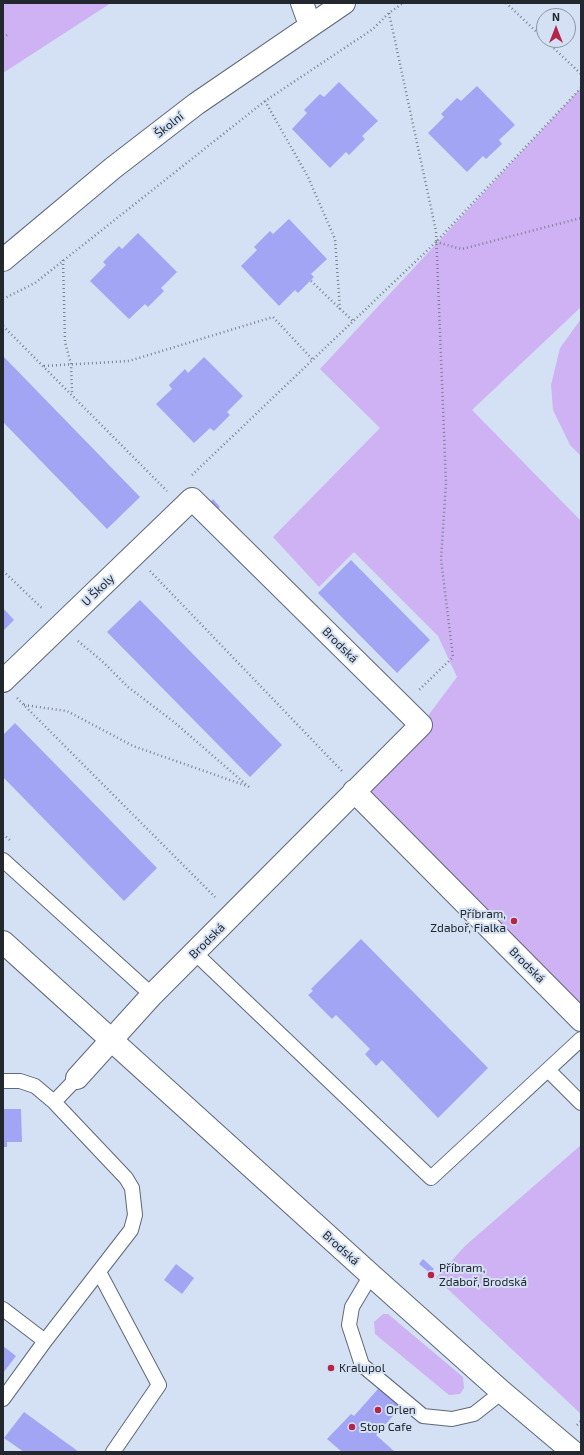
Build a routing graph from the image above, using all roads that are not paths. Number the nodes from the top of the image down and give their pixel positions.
1 (302, 3) edge
2 (344, 3) edge
3 (310, 25) junction
4 (3, 260) edge
5 (184, 491) joint
6 (8, 688) edge
7 (356, 789) junction
8 (3, 860) edge
9 (3, 942) edge
10 (195, 953) junction
11 (152, 995) junction
12 (581, 1020) edge
13 (581, 1039) edge
14 (111, 1040) junction
15 (548, 1070) junction
16 (77, 1078) joint
17 (3, 1081) edge
18 (54, 1102) junction
19 (581, 1104) edge
20 (99, 1272) junction
21 (371, 1275) junction
22 (3, 1309) edge
23 (46, 1340) junction
24 (502, 1392) junction
25 (3, 1399) edge
26 (113, 1452) edge
27 (573, 1452) edge

1 - 3 street
2 - 3 street, Školní
3 - 4 street, Školní
5 - 6 street, U Školy
5 - 7 street, Brodská
7 - 10 street, Brodská
7 - 12 street, Brodská
8 - 11 lane
9 - 14 street, Brodská
10 - 11 street, Brodská
10 - 15 lane
11 - 14 street, Brodská
13 - 15 lane
14 - 16 street, Brodská
14 - 21 street, Brodská
15 - 19 lane
16 - 18 lane
17 - 18 lane
18 - 20 lane
20 - 23 lane
20 - 26 lane
21 - 24 street, Brodská
21 - 24 lane
22 - 23 lane
23 - 25 lane
24 - 27 street, Brodská

